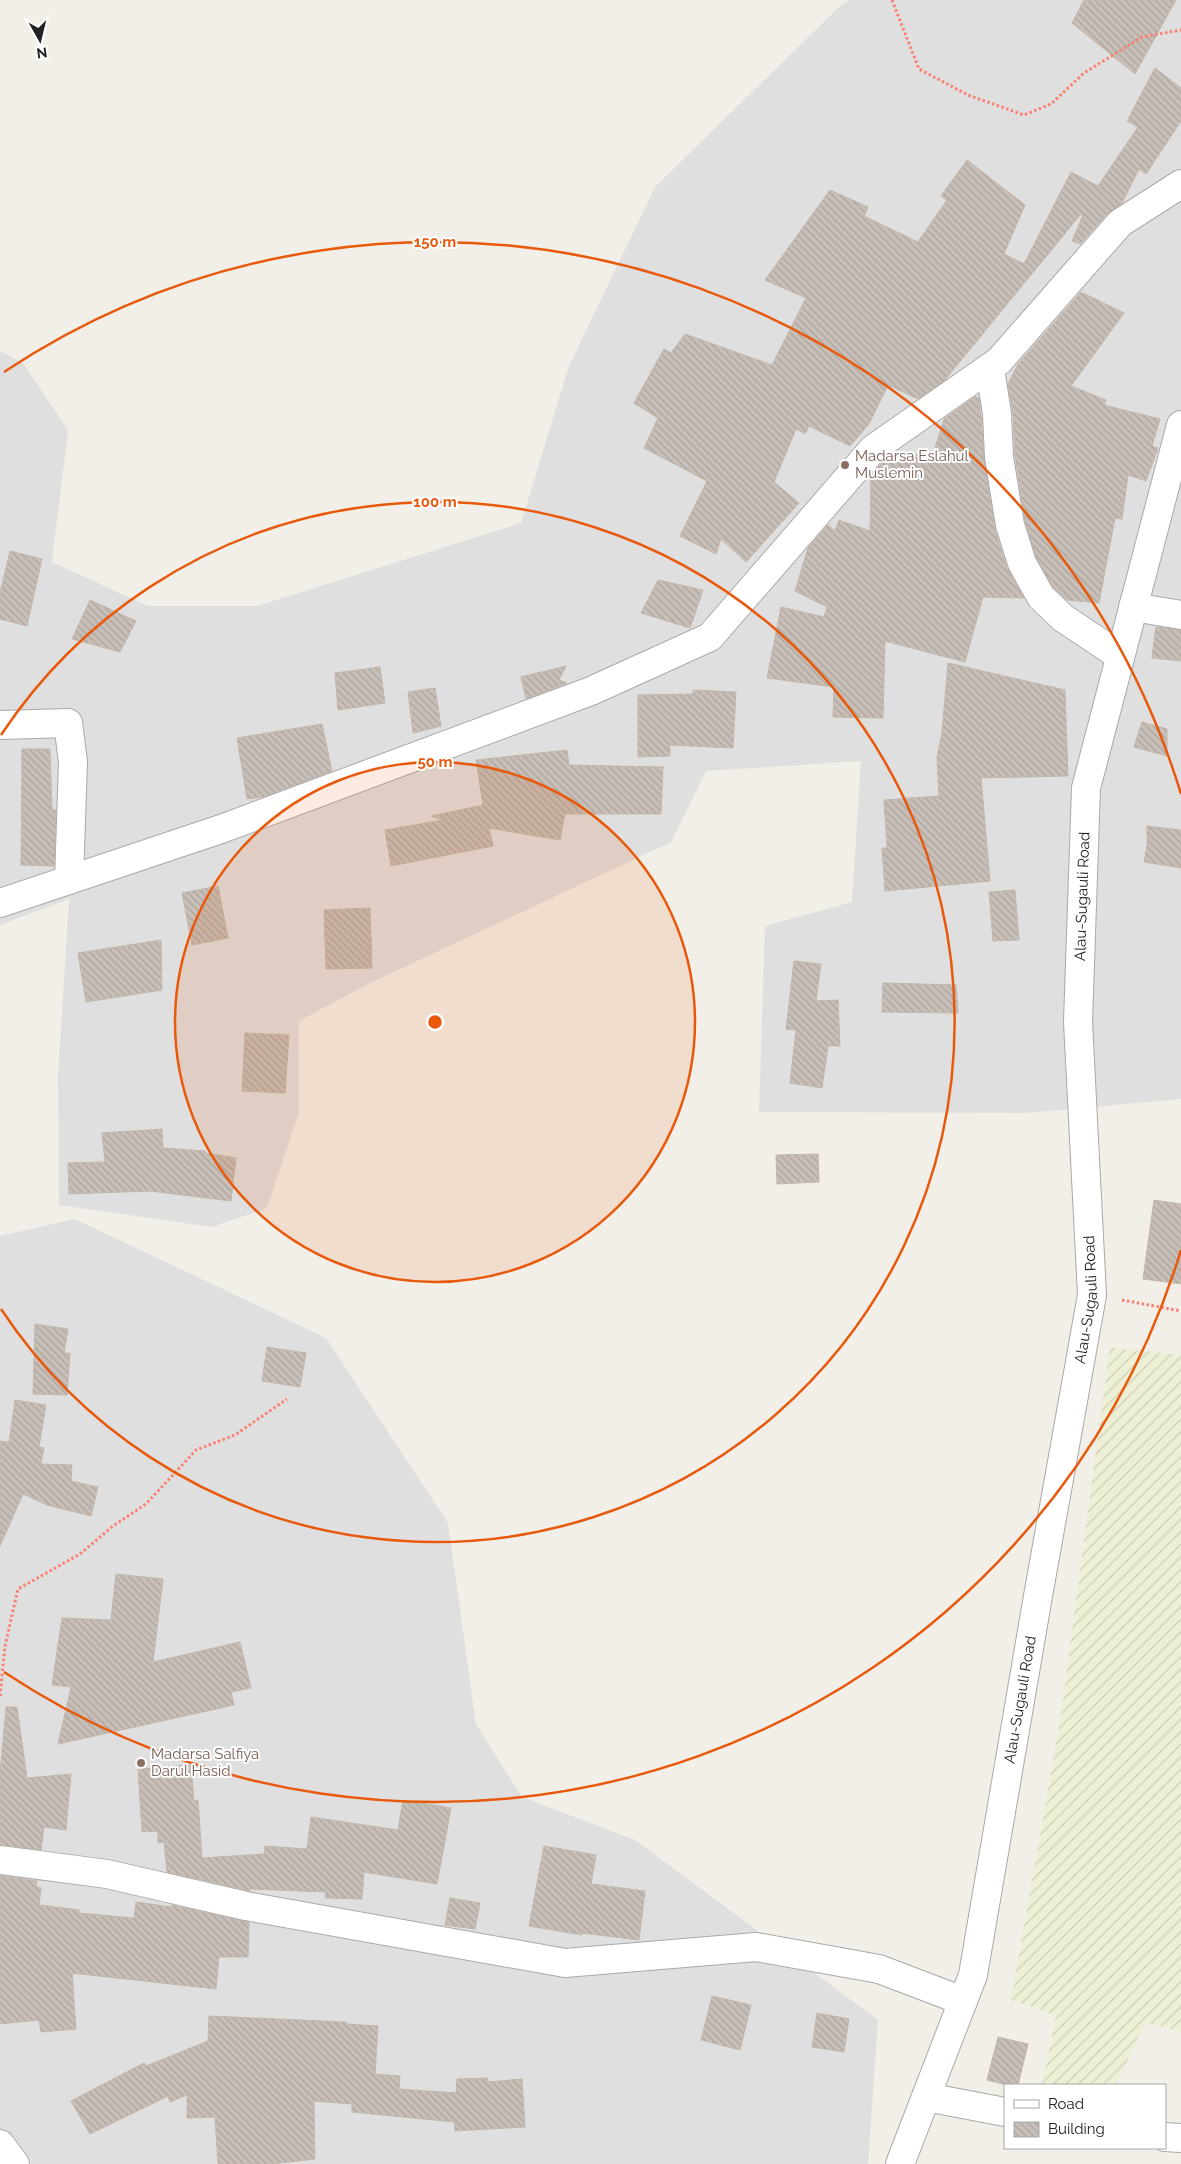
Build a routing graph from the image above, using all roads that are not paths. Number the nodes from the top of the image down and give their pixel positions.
1 (1181, 184) edge
2 (990, 368) junction
3 (1181, 425) edge
4 (1133, 607) junction
5 (1181, 615) edge
6 (1120, 656) junction
7 (0, 725) edge
8 (69, 880) junction
9 (0, 903) edge
10 (0, 1860) edge
11 (963, 2001) junction
12 (926, 2096) junction
13 (1004, 2112) edge
14 (1166, 2136) edge
15 (1181, 2138) edge
16 (0, 2144) edge
17 (15, 2164) edge
18 (900, 2164) edge

1 - 2 street
2 - 6 street
2 - 8 street
3 - 4 street, Alau-Sugauli Road
4 - 5 street
4 - 6 street, Alau-Sugauli Road
6 - 11 street, Alau-Sugauli Road
7 - 8 street
8 - 9 street
10 - 11 street
11 - 12 street, Alau-Sugauli Road
12 - 13 street
12 - 18 street, Alau-Sugauli Road
14 - 15 street
16 - 17 street

